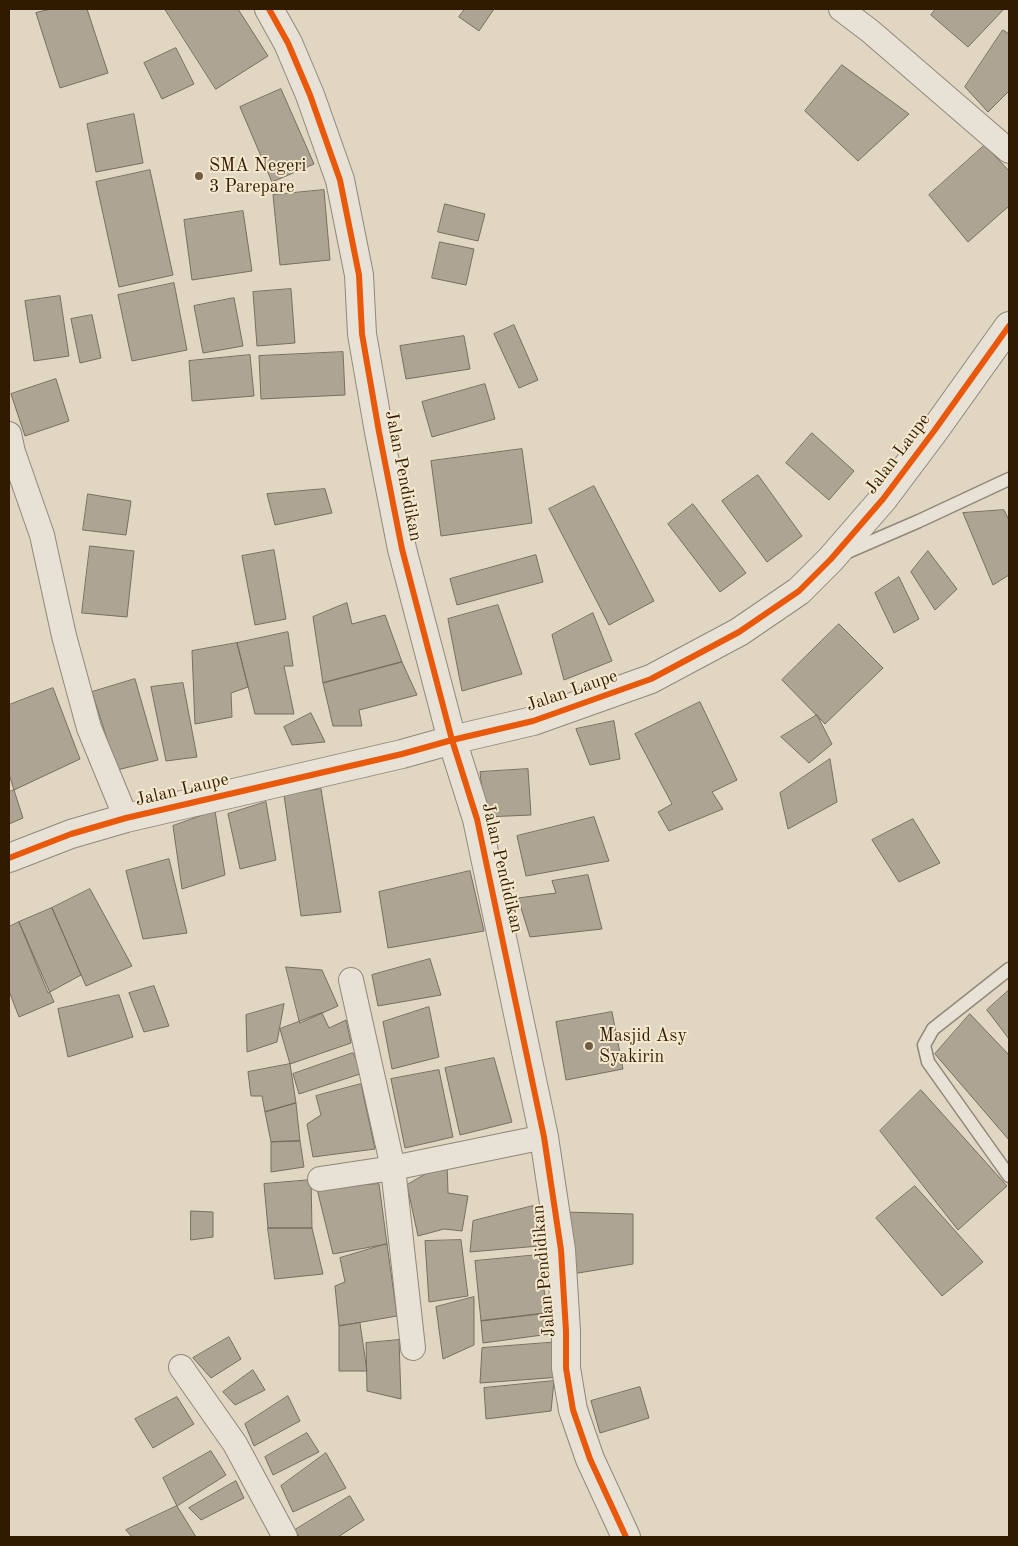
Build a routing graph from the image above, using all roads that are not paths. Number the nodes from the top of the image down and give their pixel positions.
1 (269, 9) edge
2 (841, 9) edge
3 (1009, 151) edge
4 (1009, 326) edge
5 (10, 446) edge
6 (1009, 478) edge
7 (831, 559) junction
8 (452, 740) junction
9 (126, 818) junction
10 (9, 858) edge
11 (1009, 969) edge
12 (352, 980) dead end
13 (544, 1137) junction
14 (393, 1168) junction
15 (1009, 1176) edge
16 (320, 1179) dead end
17 (413, 1348) dead end
18 (181, 1367) dead end
19 (285, 1537) edge
20 (626, 1537) edge

1 - 8 street, Jalan Pendidikan
2 - 3 street
4 - 7 street, Jalan Laupe
5 - 9 street
6 - 7 lane
7 - 8 street, Jalan Laupe
8 - 9 street, Jalan Laupe
8 - 13 street, Jalan Pendidikan
9 - 10 street, Jalan Laupe
11 - 15 lane
12 - 14 street
13 - 14 street
13 - 20 street, Jalan Pendidikan
14 - 16 street
14 - 17 street
18 - 19 street

